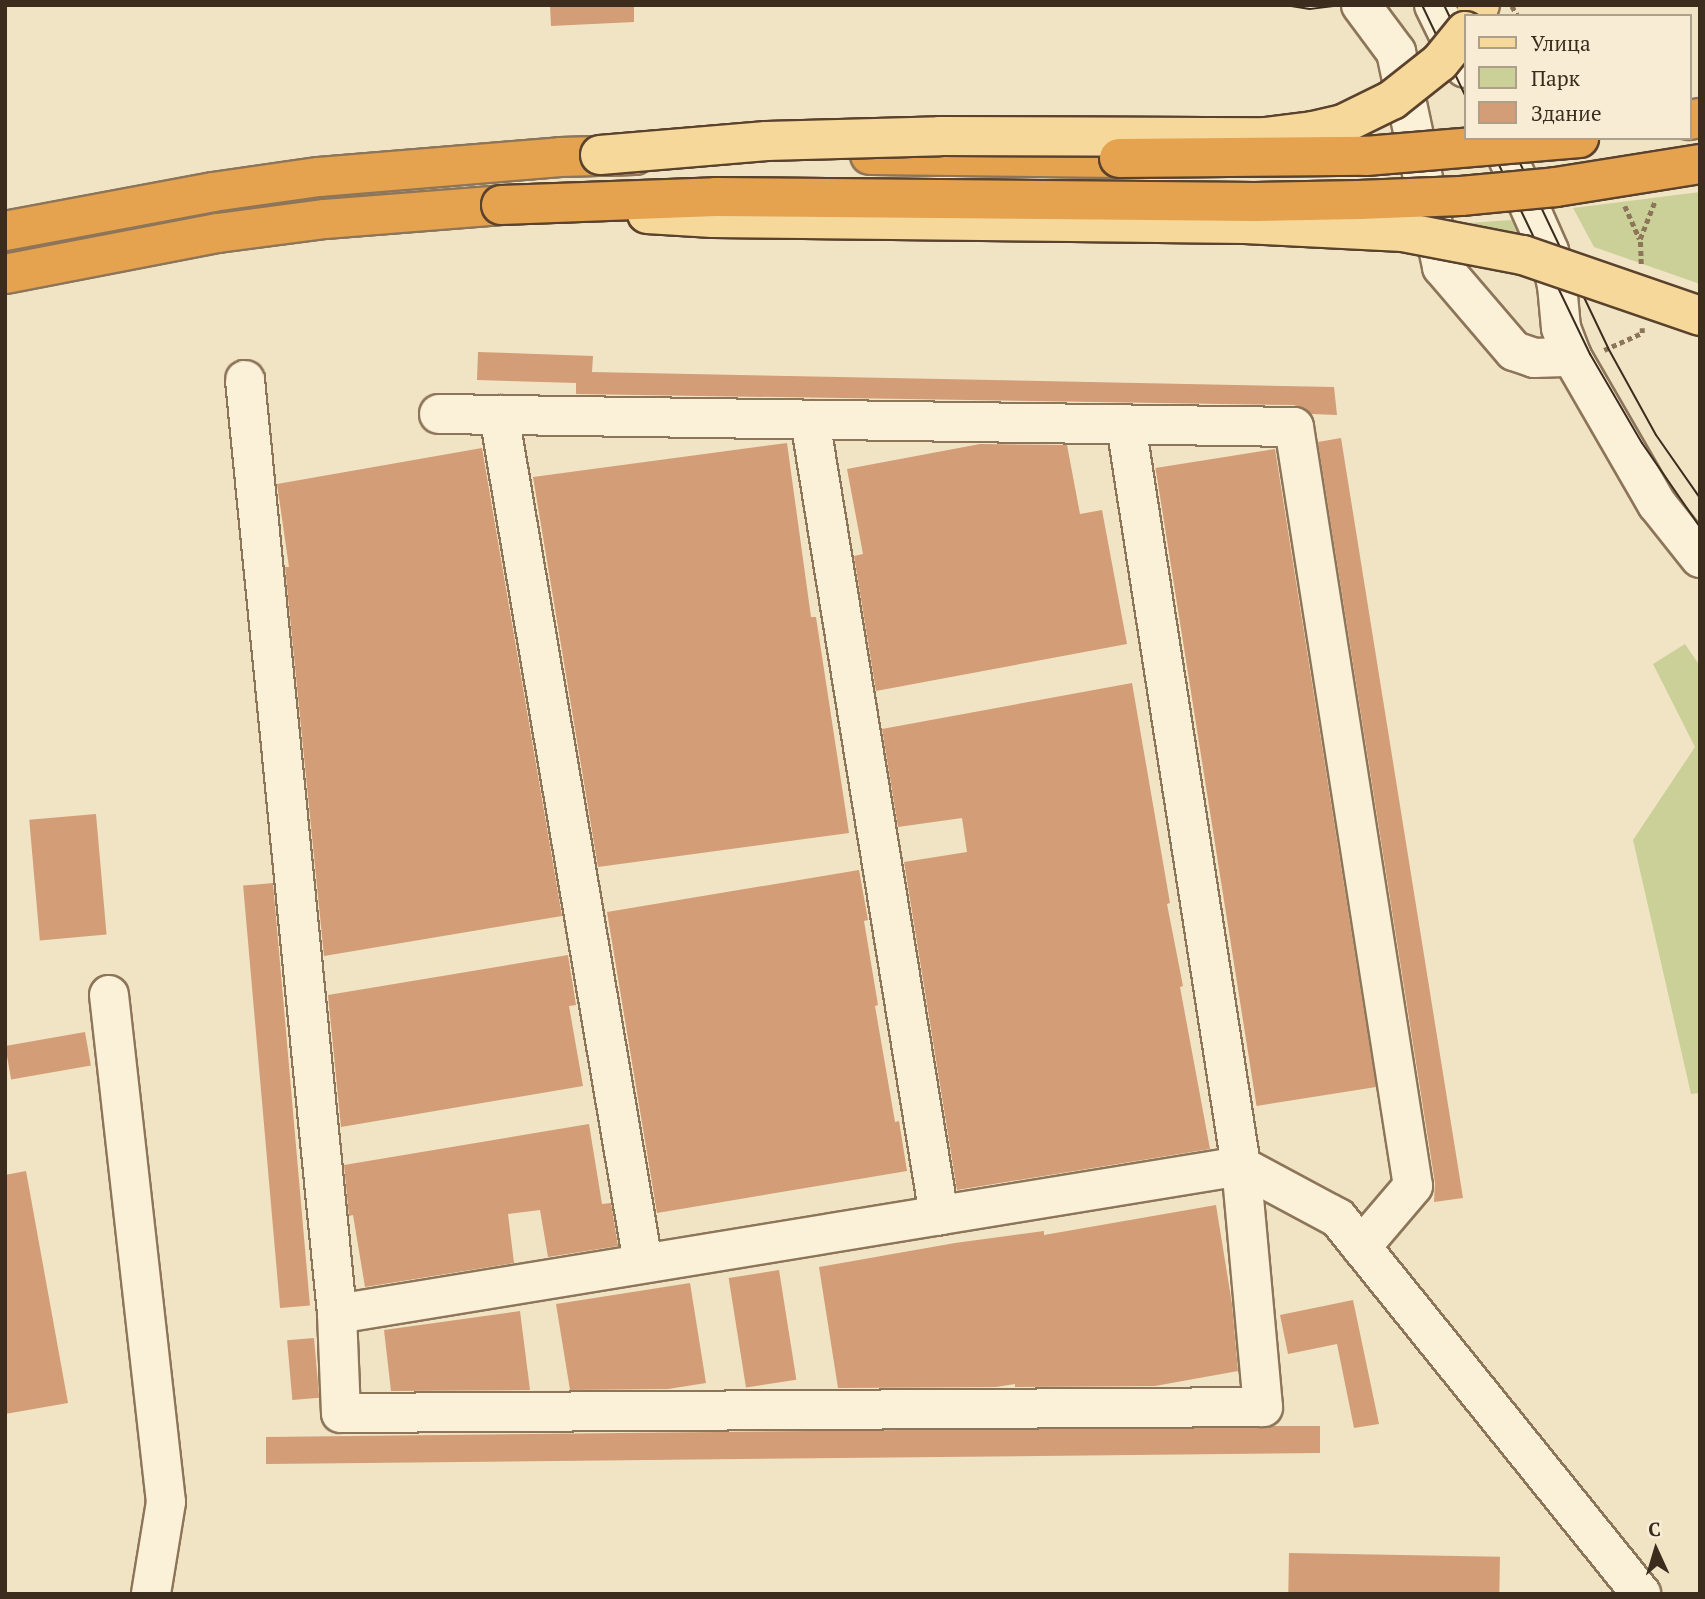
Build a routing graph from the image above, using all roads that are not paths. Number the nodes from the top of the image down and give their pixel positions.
1 (1361, 5) edge
2 (1434, 5) edge
3 (1464, 32) edge
4 (1464, 66) edge
5 (1500, 140) edge
6 (1557, 140) edge
7 (600, 155) junction
8 (1700, 164) edge
9 (501, 205) junction
10 (5, 231) edge
11 (5, 274) edge
12 (1700, 316) edge
13 (1572, 357) junction
14 (245, 380) dead end
15 (439, 414) dead end
16 (499, 415) junction
17 (810, 420) junction
18 (1126, 425) junction
19 (1700, 558) edge
20 (109, 995) dead end
21 (1241, 1166) junction
22 (939, 1216) junction
23 (1361, 1247) junction
24 (643, 1263) junction
25 (337, 1314) junction
26 (151, 1594) edge
27 (1641, 1594) edge

1 - 13 lane
2 - 4 lane
3 - 7 main road, bridge
5 - 13 lane
6 - 7 highway, bridge
7 - 10 highway
8 - 9 highway, bridge
9 - 11 highway
9 - 12 main road, bridge
13 - 19 lane
14 - 25 lane
15 - 16 lane
16 - 17 lane
16 - 24 lane
17 - 18 lane
17 - 22 lane
18 - 21 lane
18 - 23 lane
20 - 26 lane
21 - 22 lane
21 - 23 lane
21 - 25 lane
22 - 24 lane
23 - 27 lane
24 - 25 lane

